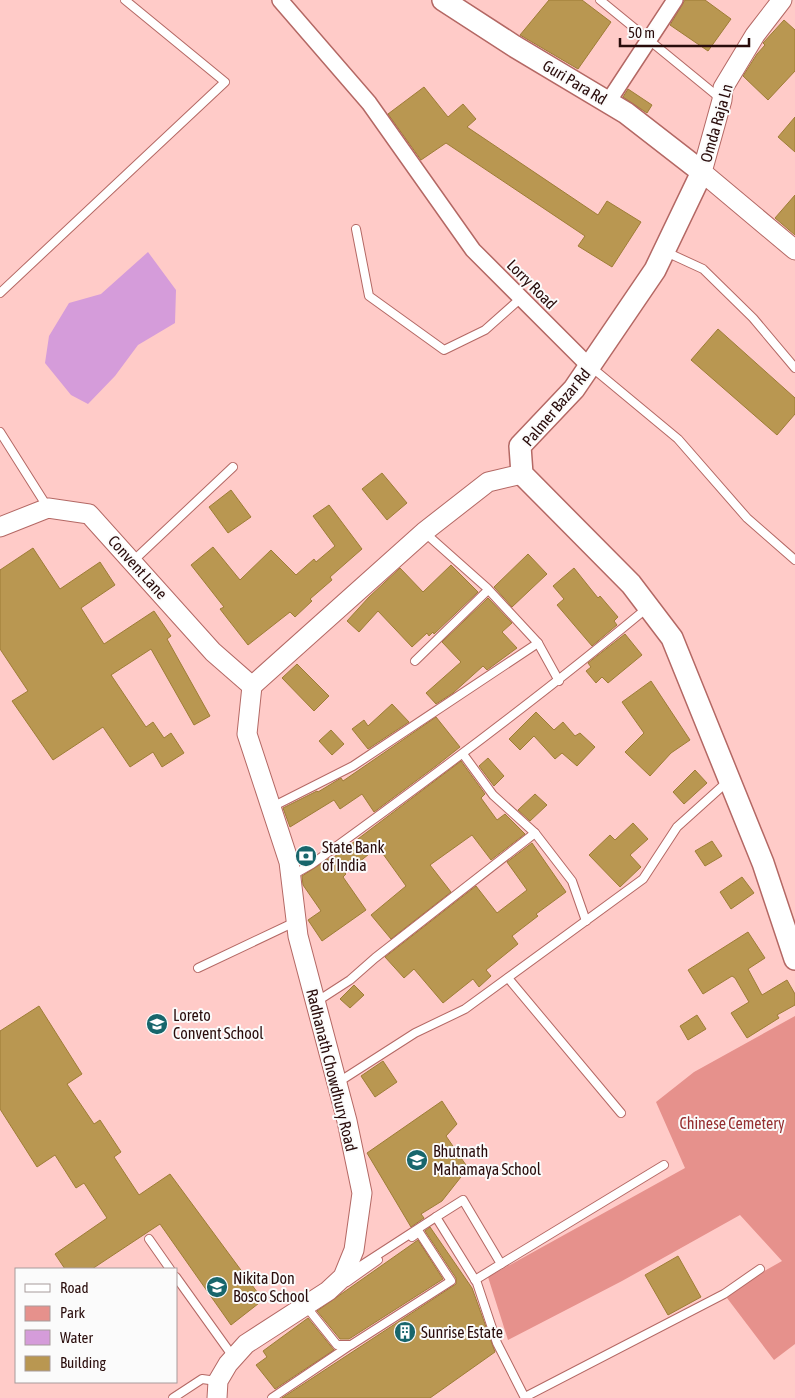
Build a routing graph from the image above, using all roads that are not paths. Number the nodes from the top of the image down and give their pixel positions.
1 (125, 0) edge
2 (280, 0) edge
3 (443, 0) edge
4 (600, 0) edge
5 (675, 0) edge
6 (782, 0) edge
7 (648, 39) junction
8 (722, 100) junction
9 (608, 102) junction
10 (702, 172) junction
11 (356, 228) dead end
12 (795, 250) edge
13 (664, 251) junction
14 (0, 293) edge
15 (521, 298) junction
16 (589, 366) junction
17 (795, 368) edge
18 (0, 432) edge
19 (233, 467) dead end
20 (522, 474) junction
21 (48, 508) junction
22 (0, 527) edge
23 (424, 532) junction
24 (795, 560) edge
25 (133, 561) junction
26 (488, 590) junction
27 (649, 607) junction
28 (538, 643) junction
29 (415, 661) dead end
30 (559, 681) junction
31 (252, 686) junction
32 (463, 754) junction
33 (729, 781) junction
34 (272, 807) junction
35 (535, 833) junction
36 (291, 876) junction
37 (586, 921) junction
38 (297, 922) junction
39 (795, 960) edge
40 (198, 968) dead end
41 (508, 978) junction
42 (316, 1002) junction
43 (337, 1083) junction
44 (621, 1113) dead end
45 (664, 1165) dead end
46 (436, 1217) junction
47 (149, 1239) dead end
48 (501, 1264) junction
49 (169, 1268) edge
50 (760, 1269) dead end
51 (178, 1280) edge
52 (345, 1280) junction
53 (475, 1280) junction
54 (307, 1307) junction
55 (351, 1345) junction
56 (234, 1358) junction
57 (218, 1389) edge
58 (172, 1398) edge
59 (272, 1398) edge
60 (525, 1398) edge

1 - 14 lane
2 - 15 street, Lorry Road
3 - 9 main road, Guri Para Rd
4 - 7 lane
5 - 7 street
6 - 8 street, Omda Raja Ln
7 - 8 lane
7 - 9 street
8 - 10 street, Omda Raja Ln
9 - 10 main road, Guri Para Rd
10 - 12 street
10 - 13 main road, Palmer Bazar Rd
11 - 15 lane
13 - 16 main road, Palmer Bazar Rd
13 - 17 lane
15 - 16 street, Lorry Road
16 - 20 main road, Palmer Bazar Rd
16 - 24 lane, Lorry Road
18 - 21 lane
19 - 25 lane
20 - 23 street
20 - 27 main road
21 - 22 street, Convent Lane
21 - 25 street, Convent Lane
23 - 26 lane
23 - 31 street
25 - 31 street, Convent Lane
26 - 28 lane
26 - 29 lane
27 - 30 lane
27 - 33 main road
28 - 30 lane
28 - 34 lane
30 - 32 lane
31 - 34 street, Radhanath Chowdhury Road
32 - 35 lane
32 - 36 lane
33 - 37 lane
33 - 39 main road
34 - 36 street, Radhanath Chowdhury Road
35 - 37 lane
35 - 42 lane
36 - 38 street, Radhanath Chowdhury Road
37 - 41 lane
38 - 40 lane
38 - 42 street, Radhanath Chowdhury Road
41 - 43 lane
41 - 44 lane
42 - 43 street, Radhanath Chowdhury Road
43 - 52 street, Radhanath Chowdhury Road
45 - 48 lane
46 - 48 lane
46 - 52 lane
46 - 53 lane
47 - 49 lane
48 - 53 lane
50 - 60 lane
51 - 56 lane
52 - 54 street, Radhanath Chowdhury Road
52 - 55 lane
53 - 60 lane
54 - 55 lane
54 - 56 street, Radhanath Chowdhury Road
55 - 59 lane
56 - 57 street, Radhanath Chowdhury Road
57 - 58 lane

